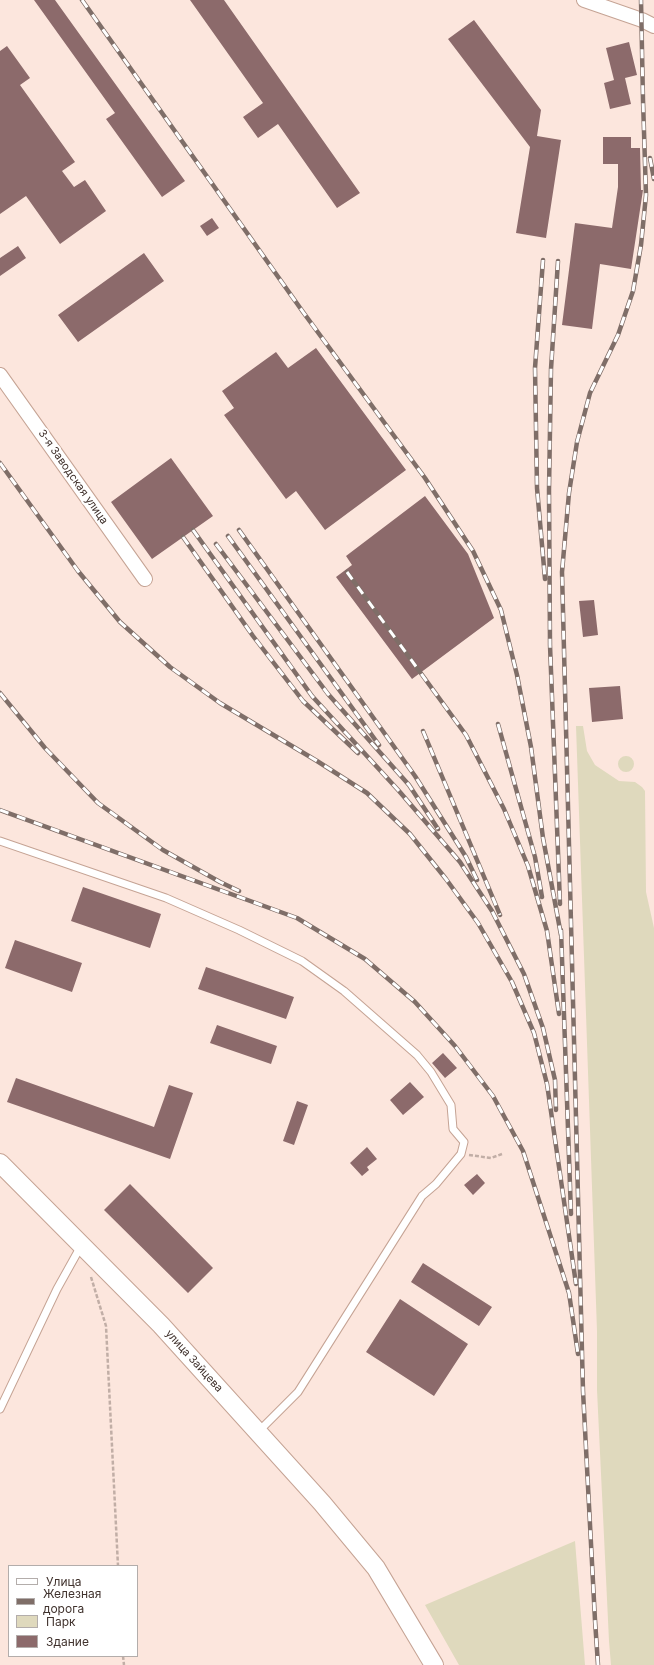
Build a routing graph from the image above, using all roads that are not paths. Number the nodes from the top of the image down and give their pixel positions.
1 (584, 0) edge
2 (654, 26) edge
3 (0, 375) edge
4 (145, 579) dead end
5 (0, 841) edge
6 (0, 1163) edge
7 (81, 1246) junction
8 (0, 1409) edge
9 (258, 1432) junction
10 (434, 1665) edge

1 - 2 street
3 - 4 street, 3-я Заводская улица
5 - 9 lane
6 - 7 street, улица Зайцева
7 - 8 lane
7 - 9 street, улица Зайцева
9 - 10 street, улица Зайцева

